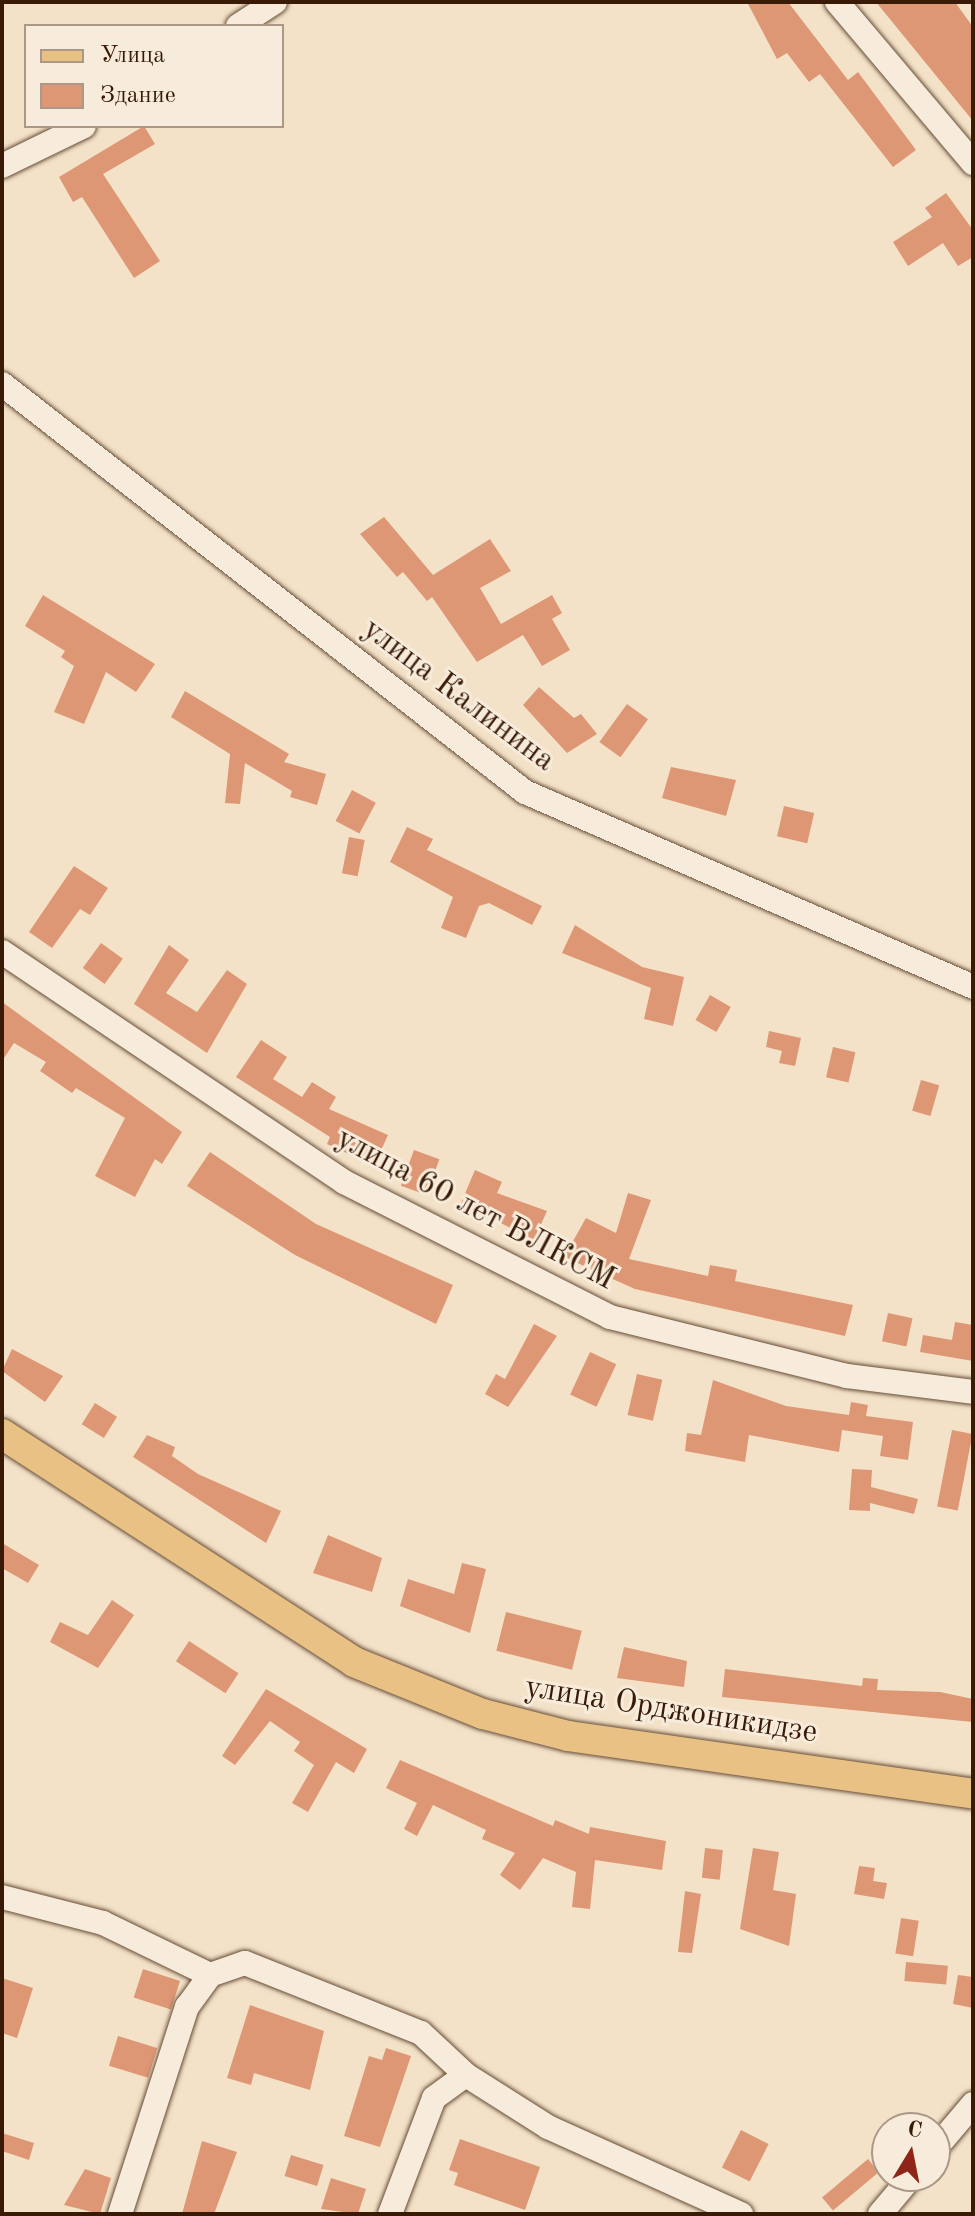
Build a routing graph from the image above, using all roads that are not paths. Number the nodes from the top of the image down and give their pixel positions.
1 (275, 2) edge
2 (837, 2) edge
3 (241, 24) edge
4 (80, 128) edge
5 (973, 163) edge
6 (2, 166) edge
7 (2, 384) edge
8 (2, 952) edge
9 (973, 987) edge
10 (973, 1392) edge
11 (2, 1434) edge
12 (973, 1794) edge
13 (2, 1897) edge
14 (210, 1975) junction
15 (466, 2075) junction
16 (973, 2104) edge
17 (951, 2130) edge
18 (899, 2192) edge
19 (120, 2214) edge
20 (390, 2214) edge
21 (741, 2214) edge
22 (880, 2214) edge

1 - 3 street
2 - 5 street
4 - 6 street
7 - 9 street, улица Калинина
8 - 10 street, улица 60 лет ВЛКСМ
11 - 12 main road, улица Орджоникидзе
13 - 14 street
14 - 15 street
14 - 19 street
15 - 20 street
15 - 21 street
16 - 17 street
18 - 22 street

